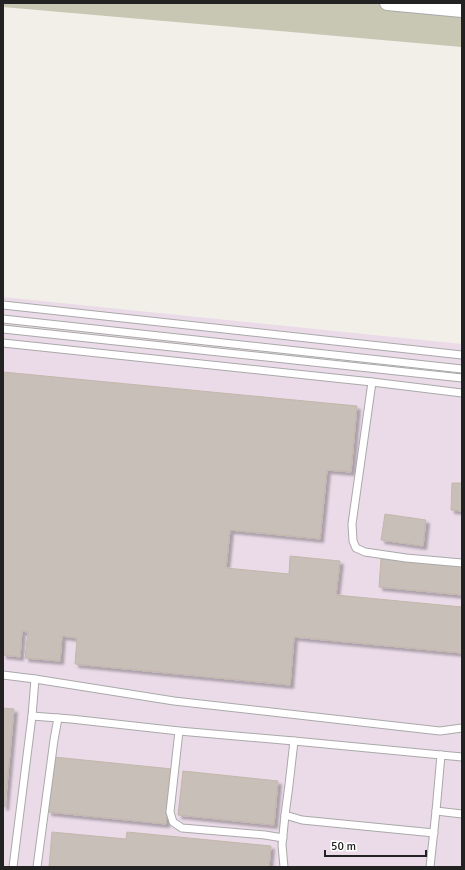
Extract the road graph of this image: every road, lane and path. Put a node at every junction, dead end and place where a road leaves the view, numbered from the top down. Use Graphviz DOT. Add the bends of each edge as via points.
graph roads {
  1 [pos="387,3"];
  2 [pos="462,10"];
  3 [pos="3,305"];
  4 [pos="3,319"];
  5 [pos="3,329"];
  6 [pos="3,343"];
  7 [pos="462,355"];
  8 [pos="462,369"];
  9 [pos="462,378"];
  10 [pos="372,382"];
  11 [pos="462,393"];
  12 [pos="462,563"];
  13 [pos="3,675"];
  14 [pos="35,679"];
  15 [pos="32,716"];
  16 [pos="58,718"];
  17 [pos="462,728"];
  18 [pos="179,731"];
  19 [pos="294,741"];
  20 [pos="441,755"];
  21 [pos="462,757"];
  22 [pos="436,811"];
  23 [pos="462,814"];
  24 [pos="285,815"];
  25 [pos="434,833"];
  26 [pos="283,838"];
  27 [pos="13,867"];
  28 [pos="37,867"];
  29 [pos="284,867"];
  30 [pos="430,867"];
  1 -- 2 [label="street"];
  3 -- 7 [label="lane"];
  4 -- 8 [label="lane"];
  5 -- 9 [label="lane"];
  6 -- 10 [label="lane"];
  10 -- 11 [label="lane"];
  10 -- 12 [label="lane" via="352,524 356,548 365,552 406,558"];
  13 -- 14 [label="lane"];
  14 -- 15 [label="lane"];
  14 -- 17 [label="lane" via="182,702 440,731"];
  15 -- 16 [label="lane"];
  15 -- 27 [label="lane"];
  16 -- 18 [label="lane"];
  16 -- 28 [label="lane"];
  18 -- 19 [label="lane"];
  18 -- 26 [label="lane" via="170,812 173,822 182,828"];
  19 -- 20 [label="lane"];
  19 -- 24 [label="lane"];
  20 -- 21 [label="lane"];
  20 -- 22 [label="lane"];
  22 -- 23 [label="lane"];
  22 -- 25 [label="lane"];
  24 -- 25 [label="lane" via="302,820"];
  24 -- 26 [label="lane"];
  25 -- 30 [label="lane"];
  26 -- 29 [label="lane"];
}
